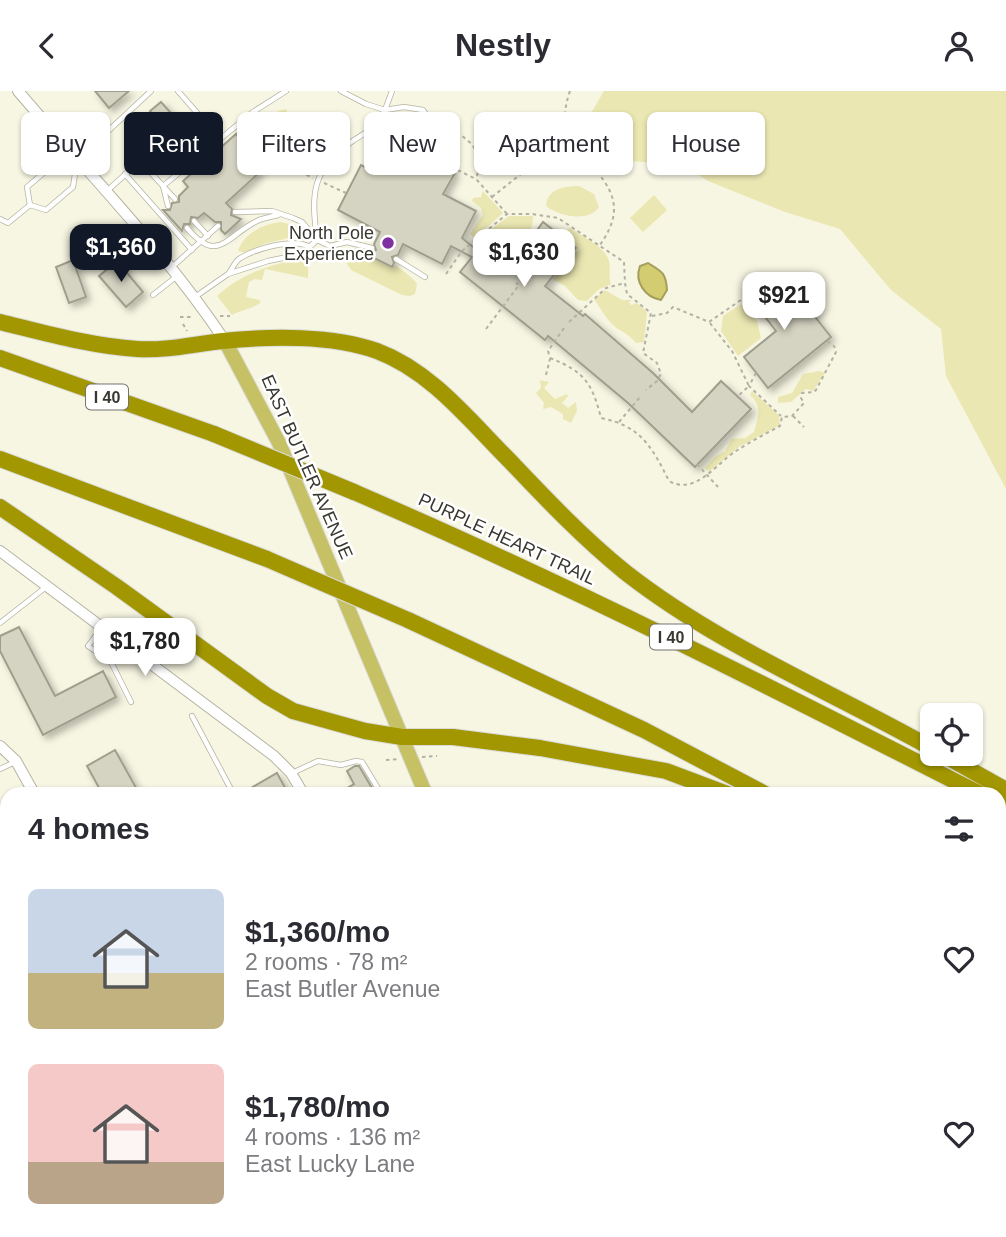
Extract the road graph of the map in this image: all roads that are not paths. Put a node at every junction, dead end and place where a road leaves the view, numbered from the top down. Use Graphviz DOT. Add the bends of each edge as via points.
graph roads {
  1 [pos="18,91"];
  2 [pos="151,91"];
  3 [pos="177,91"];
  4 [pos="286,91"];
  5 [pos="341,91"];
  6 [pos="392,91"];
  7 [pos="385,110"];
  8 [pos="36,112"];
  9 [pos="195,112"];
  10 [pos="424,112"];
  11 [pos="110,129"];
  12 [pos="364,134"];
  13 [pos="223,135"];
  14 [pos="41,175"];
  15 [pos="75,175"];
  16 [pos="90,175"];
  17 [pos="124,175"];
  18 [pos="126,175"];
  19 [pos="153,175"];
  20 [pos="176,175"];
  21 [pos="163,186"];
  22 [pos="105,192"];
  23 [pos="176,199"];
  24 [pos="30,205"];
  25 [pos="168,206"];
  26 [pos="235,212"];
  27 [pos="279,214"];
  28 [pos="0,219"];
  29 [pos="194,221"];
  30 [pos="218,226"];
  31 [pos="187,228"];
  32 [pos="208,236"];
  33 [pos="148,240"];
  34 [pos="317,240"];
  35 [pos="200,243"];
  36 [pos="308,246"];
  37 [pos="372,248"];
  38 [pos="192,250"];
  39 [pos="396,258"];
  40 [pos="124,261"];
  41 [pos="174,272"];
  42 [pos="228,274"];
  43 [pos="425,277"];
  44 [pos="153,295"];
  45 [pos="195,297"];
  46 [pos="0,321"];
  47 [pos="225,341"];
  48 [pos="0,358"];
  49 [pos="0,459"];
  50 [pos="0,507"];
  51 [pos="0,551"];
  52 [pos="47,586"];
  53 [pos="0,623"];
  54 [pos="103,627"];
  55 [pos="131,702"];
  56 [pos="192,716"];
  57 [pos="402,737"];
  58 [pos="920,742"];
  59 [pos="0,746"];
  60 [pos="16,761"];
  61 [pos="964,766"];
  62 [pos="0,769"];
  63 [pos="291,773"];
  64 [pos="31,787"];
  65 [pos="230,787"];
  66 [pos="299,787"];
  67 [pos="377,787"];
  68 [pos="422,787"];
  69 [pos="712,787"];
  70 [pos="752,787"];
  71 [pos="966,787"];
  72 [pos="1001,787"];
  1 -- 8 [label="street, EAST BUTLER AVENUE"];
  2 -- 11 [label="lane"];
  3 -- 9 [label="lane"];
  4 -- 13 [label="lane"];
  5 -- 7 [label="lane"];
  6 -- 7 [label="lane"];
  7 -- 10 [label="lane" via="399,107"];
  12 -- 34 [label="lane" via="335,155 318,180 313,204"];
  14 -- 24 [label="lane" via="27,187"];
  15 -- 24 [label="lane" via="73,187 46,210"];
  16 -- 22 [label="street, EAST BUTLER AVENUE"];
  17 -- 22 [label="lane"];
  18 -- 38 [label="lane"];
  19 -- 21 [label="lane"];
  20 -- 21 [label="lane"];
  21 -- 23 [label="lane"];
  21 -- 25 [label="lane"];
  22 -- 33 [label="street, EAST BUTLER AVENUE"];
  24 -- 28 [label="lane" via="8,223"];
  26 -- 27 [label="lane"];
  27 -- 34 [label="lane" via="302,222"];
  27 -- 35 [label="lane" via="256,222 231,240 211,246"];
  29 -- 32 [label="lane"];
  30 -- 32 [label="lane"];
  31 -- 35 [label="lane"];
  32 -- 35 [label="lane"];
  33 -- 40 [label="lane"];
  33 -- 41 [label="street, EAST BUTLER AVENUE"];
  34 -- 36 [label="lane"];
  34 -- 37 [label="lane" via="330,246 346,242"];
  35 -- 38 [label="lane"];
  36 -- 42 [label="lane" via="302,254"];
  36 -- 42 [label="lane" via="300,242 263,249 238,260"];
  38 -- 41 [label="lane"];
  39 -- 43 [label="lane"];
  41 -- 44 [label="lane"];
  41 -- 45 [label="street, EAST BUTLER AVENUE"];
  42 -- 45 [label="lane"];
  45 -- 47 [label="street, EAST BUTLER AVENUE"];
  46 -- 47 [label="highway" via="138,349"];
  47 -- 57 [label="main road, EAST BUTLER AVENUE" via="279,443"];
  47 -- 58 [label="highway" via="339,342 380,352 412,369 445,396 575,528 654,593 736,644"];
  48 -- 71 [label="highway, PURPLE HEART TRAIL / I 40, bridge" via="214,434 509,560"];
  49 -- 70 [label="highway, bridge" via="267,559 408,620 644,730"];
  50 -- 57 [label="highway" via="293,711"];
  51 -- 52 [label="street"];
  52 -- 53 [label="lane"];
  52 -- 54 [label="street"];
  54 -- 55 [label="lane" via="88,646 111,662"];
  54 -- 63 [label="street"];
  56 -- 65 [label="lane"];
  57 -- 68 [label="main road, EAST BUTLER AVENUE"];
  57 -- 69 [label="highway" via="499,742 653,768"];
  59 -- 60 [label="street"];
  60 -- 62 [label="lane"];
  60 -- 64 [label="street"];
  61 -- 72 [label="highway"];
  63 -- 66 [label="street"];
  63 -- 67 [label="lane" via="318,761 362,762"];
}
